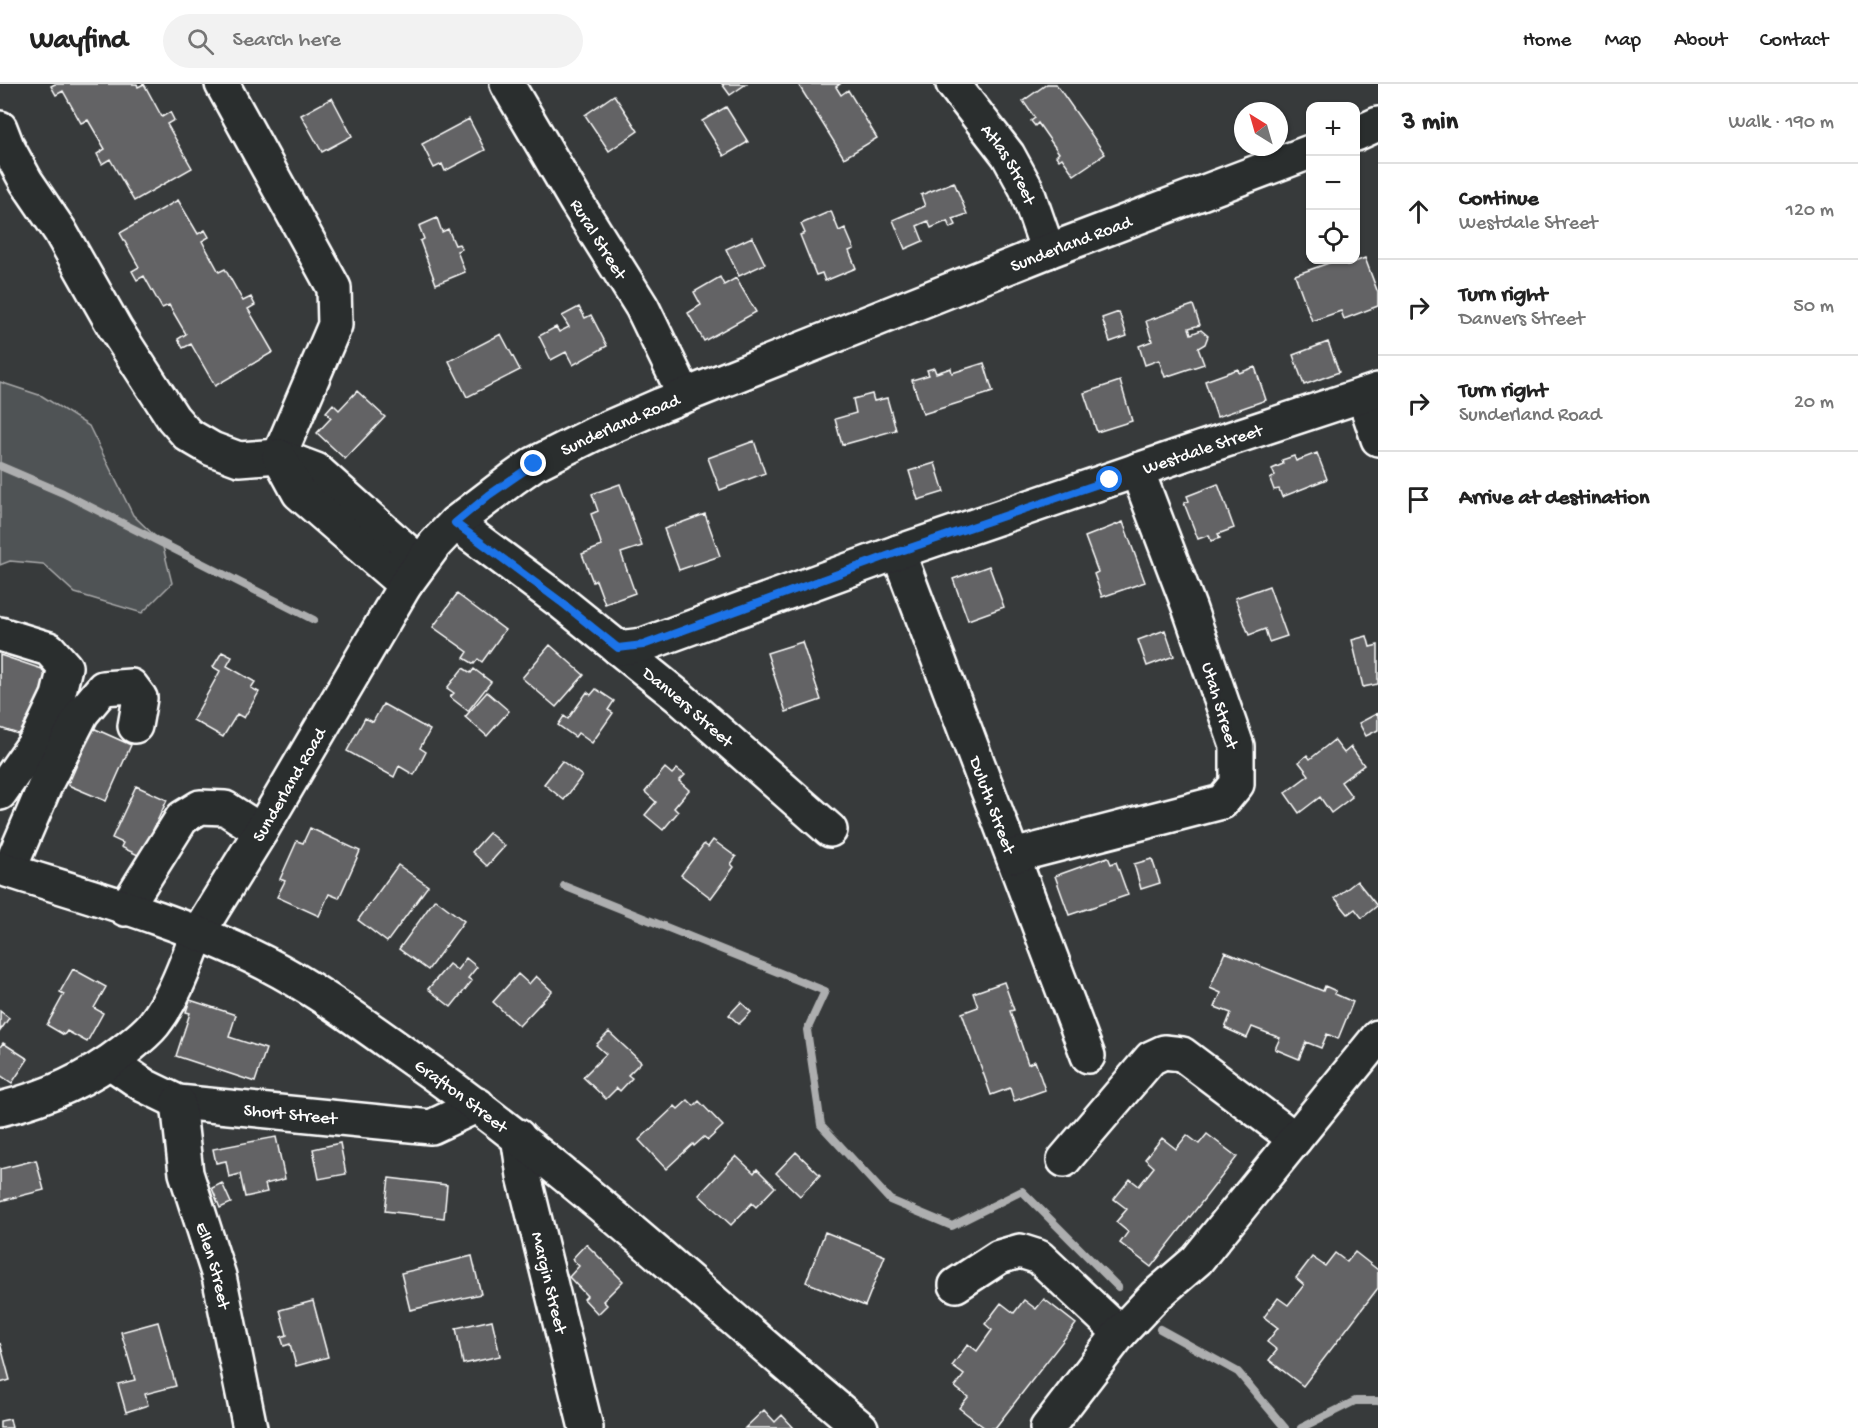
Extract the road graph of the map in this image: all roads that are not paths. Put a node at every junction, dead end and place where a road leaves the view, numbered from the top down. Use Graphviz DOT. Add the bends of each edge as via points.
graph roads {
  1 [pos="222,84"];
  2 [pos="507,84"];
  3 [pos="953,84"];
  4 [pos="1378,124"];
  5 [pos="0,128"];
  6 [pos="1360,132"];
  7 [pos="1306,154"];
  8 [pos="1048,250"];
  9 [pos="1370,393"];
  10 [pos="685,396"];
  11 [pos="1378,439"];
  12 [pos="279,456"];
  13 [pos="1137,471"];
  14 [pos="455,523"];
  15 [pos="898,552"];
  16 [pos="413,574"];
  17 [pos="0,634"];
  18 [pos="618,648"];
  19 [pos="135,726"];
  20 [pos="5,777"];
  21 [pos="47,781"];
  22 [pos="830,830"];
  23 [pos="261,831"];
  24 [pos="1013,856"];
  25 [pos="4,869"];
  26 [pos="125,909"];
  27 [pos="198,933"];
  28 [pos="1378,1037"];
  29 [pos="1088,1056"];
  30 [pos="110,1062"];
  31 [pos="178,1102"];
  32 [pos="478,1105"];
  33 [pos="0,1109"];
  34 [pos="518,1136"];
  35 [pos="1295,1138"];
  36 [pos="1064,1160"];
  37 [pos="956,1286"];
  38 [pos="1120,1333"];
  39 [pos="250,1428"];
  40 [pos="586,1428"];
  41 [pos="861,1428"];
  42 [pos="1047,1428"];
  1 -- 12 [label="main road" via="334,288 335,325"];
  2 -- 10 [label="main road, Rural Street" via="642,307"];
  3 -- 8 [label="main road, Atlas Street" via="1008,155 1026,188"];
  4 -- 6 [label="main road"];
  5 -- 12 [label="main road" via="26,181 173,418 188,435 230,456"];
  7 -- 8 [label="main road, Sunderland Road"];
  8 -- 10 [label="main road, Sunderland Road"];
  9 -- 11 [label="main road"];
  9 -- 13 [label="main road, Westdale Street"];
  10 -- 14 [label="main road, Sunderland Road" via="534,464"];
  12 -- 16 [label="main road" via="299,493"];
  13 -- 15 [label="main road, Westdale Street"];
  13 -- 24 [label="main road, Utah Street" via="1237,746 1237,784 1222,802"];
  14 -- 16 [label="main road, Sunderland Road"];
  14 -- 18 [label="main road, Danvers Street"];
  15 -- 18 [label="main road, Westdale Street" via="643,645"];
  15 -- 24 [label="main road, Duluth Street"];
  16 -- 23 [label="main road, Sunderland Road"];
  17 -- 20 [label="main road" via="49,649 65,667 58,696 37,740"];
  18 -- 22 [label="main road, Danvers Street" via="721,732"];
  19 -- 21 [label="main road" via="140,698 131,686 103,688 82,713"];
  20 -- 21 [label="main road"];
  21 -- 25 [label="main road"];
  23 -- 26 [label="main road" via="225,808 200,807 182,818"];
  23 -- 27 [label="main road, Sunderland Road"];
  24 -- 29 [label="main road, Duluth Street"];
  25 -- 26 [label="main road, Grafton Street"];
  26 -- 27 [label="main road, Grafton Street"];
  27 -- 30 [label="main road, Sunderland Road" via="172,995 154,1023"];
  27 -- 32 [label="main road, Grafton Street" via="267,964 322,997"];
  28 -- 35 [label="main road"];
  30 -- 31 [label="main road, Short Street"];
  30 -- 33 [label="main road, Sunderland Road" via="49,1095"];
  31 -- 32 [label="main road, Short Street" via="431,1126"];
  31 -- 39 [label="main road, Ellen Street" via="186,1173 219,1276"];
  32 -- 34 [label="main road, Grafton Street"];
  34 -- 40 [label="main road, Margin Street" via="524,1176"];
  34 -- 41 [label="main road, Grafton Street"];
  35 -- 36 [label="main road" via="1182,1054 1164,1052 1151,1058"];
  35 -- 38 [label="main road" via="1197,1260"];
  37 -- 38 [label="main road" via="999,1257 1020,1251 1039,1257"];
  38 -- 42 [label="main road"];
}
